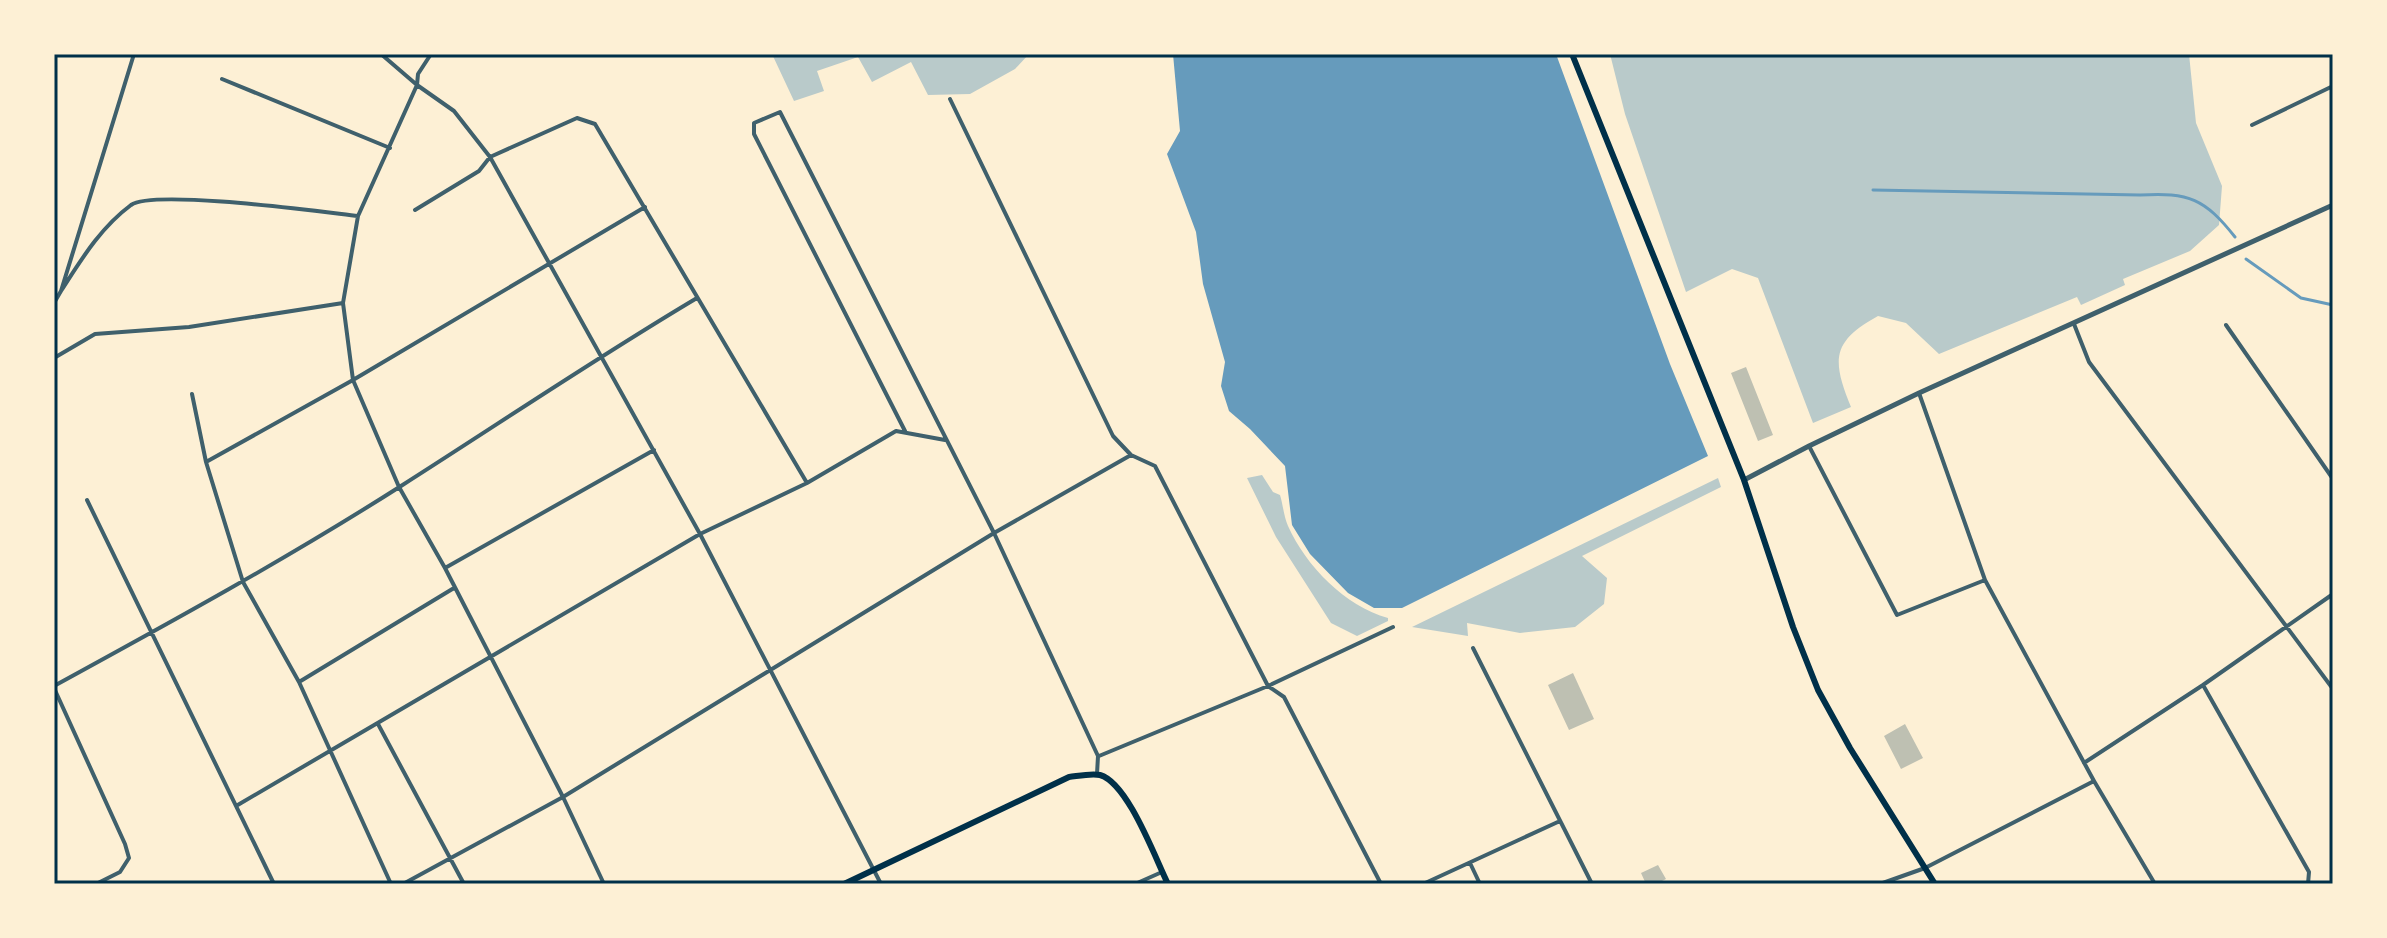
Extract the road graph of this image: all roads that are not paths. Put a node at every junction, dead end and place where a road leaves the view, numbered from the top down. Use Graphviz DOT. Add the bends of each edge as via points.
graph roads {
  1 [pos="134,54"];
  2 [pos="381,54"];
  3 [pos="431,54"];
  4 [pos="1572,54"];
  5 [pos="222,79"];
  6 [pos="417,85"];
  7 [pos="2333,86"];
  8 [pos="950,99"];
  9 [pos="2252,125"];
  10 [pos="390,148"];
  11 [pos="490,157"];
  12 [pos="2333,205"];
  13 [pos="645,207"];
  14 [pos="415,210"];
  15 [pos="358,216"];
  16 [pos="551,262"];
  17 [pos="61,291"];
  18 [pos="697,298"];
  19 [pos="54,303"];
  20 [pos="343,303"];
  21 [pos="2074,324"];
  22 [pos="2226,325"];
  23 [pos="602,354"];
  24 [pos="54,358"];
  25 [pos="353,380"];
  26 [pos="1919,393"];
  27 [pos="192,394"];
  28 [pos="905,431"];
  29 [pos="945,440"];
  30 [pos="1809,446"];
  31 [pos="654,450"];
  32 [pos="1131,455"];
  33 [pos="206,462"];
  34 [pos="2333,479"];
  35 [pos="1744,480"];
  36 [pos="807,483"];
  37 [pos="399,487"];
  38 [pos="87,500"];
  39 [pos="994,533"];
  40 [pos="700,534"];
  41 [pos="445,568"];
  42 [pos="1985,580"];
  43 [pos="243,582"];
  44 [pos="454,588"];
  45 [pos="2333,594"];
  46 [pos="2288,626"];
  47 [pos="1393,627"];
  48 [pos="153,632"];
  49 [pos="1473,648"];
  50 [pos="490,657"];
  51 [pos="769,669"];
  52 [pos="299,682"];
  53 [pos="2203,685"];
  54 [pos="1268,686"];
  55 [pos="54,687"];
  56 [pos="2333,689"];
  57 [pos="377,723"];
  58 [pos="332,751"];
  59 [pos="1098,756"];
  60 [pos="2084,763"];
  61 [pos="1097,774"];
  62 [pos="2094,781"];
  63 [pos="563,797"];
  64 [pos="236,806"];
  65 [pos="1560,821"];
  66 [pos="450,858"];
  67 [pos="1470,863"];
  68 [pos="1925,868"];
  69 [pos="875,870"];
  70 [pos="1162,872"];
  71 [pos="96,884"];
  72 [pos="274,884"];
  73 [pos="391,884"];
  74 [pos="403,884"];
  75 [pos="464,884"];
  76 [pos="604,884"];
  77 [pos="844,884"];
  78 [pos="881,884"];
  79 [pos="1135,884"];
  80 [pos="1168,884"];
  81 [pos="1381,884"];
  82 [pos="1423,884"];
  83 [pos="1480,884"];
  84 [pos="1592,884"];
  85 [pos="1880,884"];
  86 [pos="1935,884"];
  87 [pos="2155,884"];
  88 [pos="2308,884"];
  1 -- 17 [label="street"];
  2 -- 6 [label="street"];
  3 -- 6 [label="street"];
  4 -- 35 [label="main road"];
  5 -- 10 [label="street"];
  6 -- 10 [label="street"];
  6 -- 11 [label="street" via="454,111"];
  7 -- 9 [label="street"];
  8 -- 32 [label="street" via="1113,436"];
  10 -- 15 [label="street"];
  11 -- 13 [label="street" via="577,118 595,124"];
  11 -- 14 [label="street" via="479,171"];
  11 -- 16 [label="street"];
  12 -- 21 [label="street"];
  13 -- 16 [label="street"];
  13 -- 18 [label="street"];
  15 -- 17 [label="street" via="189,199 134,203 95,239"];
  15 -- 20 [label="street"];
  16 -- 23 [label="street"];
  16 -- 25 [label="street"];
  17 -- 19 [label="street"];
  18 -- 23 [label="street"];
  18 -- 36 [label="street"];
  20 -- 24 [label="street" via="189,327 95,334"];
  20 -- 25 [label="street"];
  21 -- 26 [label="street"];
  21 -- 46 [label="street" via="2089,362"];
  22 -- 34 [label="street"];
  23 -- 31 [label="street"];
  23 -- 37 [label="street"];
  25 -- 33 [label="street"];
  25 -- 37 [label="street"];
  26 -- 30 [label="street"];
  26 -- 42 [label="street"];
  27 -- 33 [label="street"];
  28 -- 29 [label="street"];
  28 -- 29 [label="street" via="754,134 754,123 760,120 780,112"];
  28 -- 36 [label="street" via="896,431"];
  29 -- 39 [label="street"];
  30 -- 35 [label="street"];
  30 -- 42 [label="street" via="1897,615"];
  31 -- 40 [label="street"];
  31 -- 41 [label="street"];
  32 -- 39 [label="street"];
  32 -- 54 [label="street" via="1155,466"];
  33 -- 43 [label="street"];
  35 -- 68 [label="main road" via="1818,690"];
  36 -- 40 [label="street"];
  37 -- 41 [label="street"];
  37 -- 43 [label="street"];
  38 -- 48 [label="street"];
  39 -- 51 [label="street"];
  39 -- 59 [label="street"];
  40 -- 50 [label="street"];
  40 -- 51 [label="street"];
  41 -- 44 [label="street"];
  42 -- 60 [label="street"];
  43 -- 48 [label="street"];
  43 -- 52 [label="street"];
  44 -- 50 [label="street"];
  44 -- 52 [label="street"];
  45 -- 46 [label="street"];
  46 -- 53 [label="street"];
  46 -- 56 [label="street"];
  47 -- 54 [label="street"];
  48 -- 55 [label="street"];
  48 -- 64 [label="street"];
  49 -- 65 [label="street"];
  50 -- 57 [label="street"];
  50 -- 63 [label="street"];
  51 -- 63 [label="street"];
  51 -- 69 [label="street"];
  52 -- 58 [label="street"];
  53 -- 60 [label="street"];
  53 -- 88 [label="street" via="2309,872"];
  54 -- 59 [label="street"];
  54 -- 81 [label="street" via="1284,697"];
  55 -- 71 [label="street" via="129,858 120,872"];
  57 -- 58 [label="street"];
  57 -- 66 [label="street"];
  58 -- 64 [label="street"];
  58 -- 73 [label="street"];
  59 -- 61 [label="street"];
  60 -- 62 [label="street"];
  61 -- 69 [label="main road" via="1069,777"];
  61 -- 70 [label="main road" via="1126,798"];
  62 -- 68 [label="street"];
  62 -- 87 [label="street"];
  63 -- 66 [label="street"];
  63 -- 76 [label="street"];
  64 -- 72 [label="street"];
  65 -- 67 [label="street"];
  65 -- 84 [label="street"];
  66 -- 74 [label="street"];
  66 -- 75 [label="street"];
  67 -- 82 [label="street"];
  67 -- 83 [label="street"];
  68 -- 85 [label="street"];
  68 -- 86 [label="main road"];
  69 -- 77 [label="main road"];
  69 -- 78 [label="street"];
  70 -- 79 [label="street"];
  70 -- 80 [label="main road"];
}
